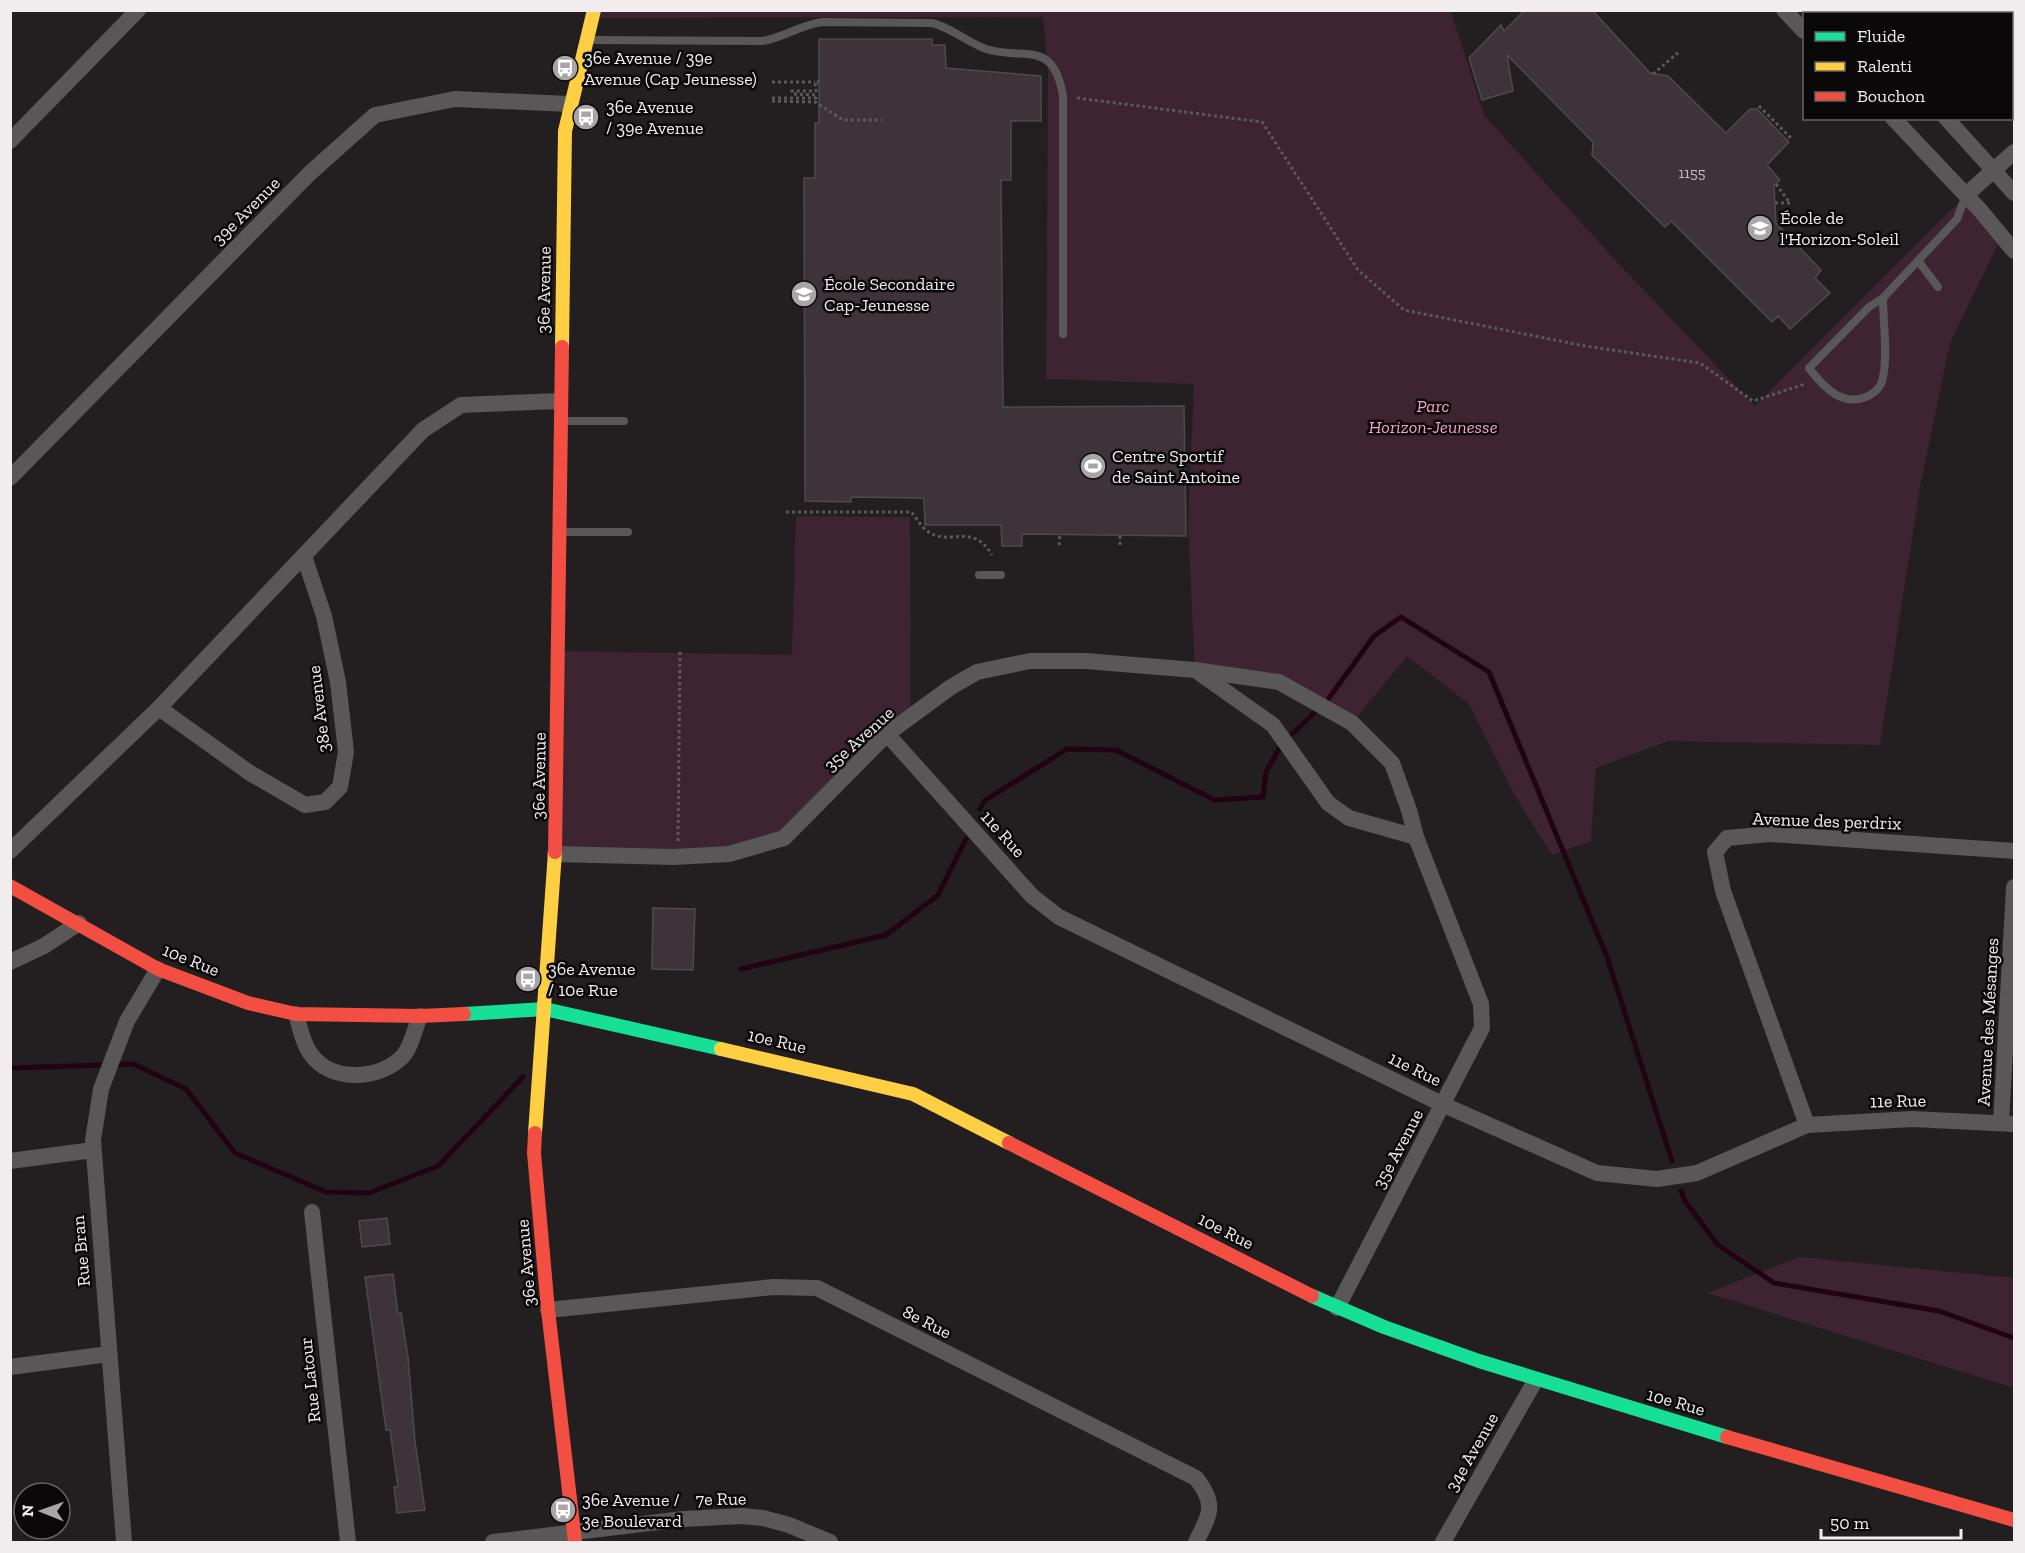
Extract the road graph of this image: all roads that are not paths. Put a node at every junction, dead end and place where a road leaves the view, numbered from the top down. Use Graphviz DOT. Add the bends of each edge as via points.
graph roads {
  1 [pos="138,10"];
  2 [pos="594,10"];
  3 [pos="1784,10"];
  4 [pos="1803,30"];
  5 [pos="586,40"];
  6 [pos="570,104"];
  7 [pos="1895,120"];
  8 [pos="1948,120"];
  9 [pos="10,141"];
  10 [pos="2014,152"];
  11 [pos="1996,170"];
  12 [pos="2014,193"];
  13 [pos="1966,195"];
  14 [pos="2014,251"];
  15 [pos="1918,262"];
  16 [pos="1938,287"];
  17 [pos="1883,298"];
  18 [pos="1064,334"];
  19 [pos="560,401"];
  20 [pos="560,420"];
  21 [pos="624,421"];
  22 [pos="10,478"];
  23 [pos="628,531"];
  24 [pos="560,532"];
  25 [pos="304,556"];
  26 [pos="979,575"];
  27 [pos="1001,575"];
  28 [pos="1195,670"];
  29 [pos="159,708"];
  30 [pos="887,734"];
  31 [pos="1416,837"];
  32 [pos="10,851"];
  33 [pos="2014,851"];
  34 [pos="555,855"];
  35 [pos="10,886"];
  36 [pos="2014,887"];
  37 [pos="79,923"];
  38 [pos="2014,923"];
  39 [pos="10,962"];
  40 [pos="158,969"];
  41 [pos="545,1009"];
  42 [pos="296,1014"];
  43 [pos="420,1016"];
  44 [pos="1444,1105"];
  45 [pos="2008,1124"];
  46 [pos="1807,1125"];
  47 [pos="93,1150"];
  48 [pos="10,1161"];
  49 [pos="312,1212"];
  50 [pos="1336,1308"];
  51 [pos="548,1311"];
  52 [pos="109,1354"];
  53 [pos="10,1367"];
  54 [pos="1535,1381"];
  55 [pos="2014,1520"];
  56 [pos="574,1538"];
  57 [pos="124,1542"];
  58 [pos="348,1542"];
  59 [pos="493,1542"];
  60 [pos="830,1542"];
  61 [pos="1196,1542"];
  62 [pos="1443,1542"];
  1 -- 9 [label="street"];
  2 -- 5 [label="street, 36e Avenue"];
  3 -- 4 [label="street"];
  5 -- 6 [label="street, 36e Avenue"];
  5 -- 18 [label="lane" via="762,41 822,22 932,22 986,49 1031,52 1044,59 1060,76 1063,96"];
  6 -- 19 [label="street, 36e Avenue" via="565,142"];
  6 -- 22 [label="street, 39e Avenue" via="455,99 375,115 310,173"];
  7 -- 13 [label="street"];
  8 -- 11 [label="street"];
  10 -- 11 [label="street"];
  11 -- 12 [label="street"];
  11 -- 13 [label="street"];
  13 -- 14 [label="street"];
  13 -- 15 [label="lane" via="1957,219"];
  15 -- 16 [label="lane"];
  15 -- 17 [label="lane"];
  17 -- 17 [label="lane" via="1883,378 1877,391 1860,400 1842,399 1809,368 1869,306"];
  19 -- 20 [label="street, 36e Avenue"];
  19 -- 25 [label="street" via="461,405 423,430"];
  20 -- 21 [label="lane"];
  20 -- 24 [label="street, 36e Avenue"];
  23 -- 24 [label="lane"];
  24 -- 34 [label="street, 36e Avenue"];
  25 -- 29 [label="street"];
  25 -- 29 [label="street, 38e Avenue" via="324,616 338,682 346,752 340,787 325,802 304,805 249,773"];
  26 -- 27 [label="lane"];
  28 -- 30 [label="street, 35e Avenue" via="1086,661 1030,661 996,666 951,687"];
  28 -- 31 [label="street, 35e Avenue" via="1273,724 1328,803 1349,818"];
  28 -- 31 [label="street, 35e Avenue" via="1280,682 1352,723 1392,763"];
  29 -- 32 [label="street"];
  30 -- 34 [label="street, 35e Avenue" via="784,838 729,854"];
  30 -- 44 [label="street, 11e Rue" via="1032,896 1059,917"];
  31 -- 44 [label="street, 35e Avenue" via="1481,1004 1482,1028"];
  33 -- 46 [label="street, Avenue des perdrix" via="1770,834 1727,838 1715,852 1723,891"];
  34 -- 41 [label="street, 36e Avenue"];
  35 -- 37 [label="street, 10e Rue"];
  36 -- 38 [label="street, Avenue des Mésanges"];
  37 -- 39 [label="street"];
  37 -- 40 [label="street, 10e Rue"];
  38 -- 45 [label="street, Avenue des Mésanges"];
  40 -- 42 [label="street, 10e Rue" via="248,1003"];
  40 -- 47 [label="street, Rue Bran" via="127,1021 101,1089"];
  41 -- 43 [label="street, 10e Rue"];
  41 -- 50 [label="street, 10e Rue" via="913,1094"];
  41 -- 51 [label="street, 36e Avenue" via="534,1153"];
  42 -- 43 [label="street, 10e Rue"];
  42 -- 43 [label="street" via="311,1055 330,1068 356,1076 382,1072 403,1057"];
  44 -- 46 [label="street, 11e Rue" via="1598,1173 1657,1179 1697,1173"];
  44 -- 50 [label="street, 35e Avenue"];
  45 -- 46 [label="street, 11e Rue" via="1912,1119"];
  47 -- 48 [label="street"];
  47 -- 52 [label="street, Rue Bran"];
  49 -- 58 [label="street, Rue Latour"];
  50 -- 54 [label="street, 10e Rue"];
  51 -- 56 [label="street, 36e Avenue"];
  51 -- 61 [label="street, 8e Rue" via="773,1287 817,1288 1196,1478 1209,1495 1210,1514"];
  52 -- 53 [label="street"];
  52 -- 57 [label="street, Rue Bran"];
  54 -- 55 [label="street, 10e Rue" via="1913,1494"];
  54 -- 62 [label="street, 34e Avenue"];
  56 -- 59 [label="street, 7e Rue"];
  56 -- 60 [label="street, 7e Rue" via="683,1519 742,1516 763,1518"];
}
